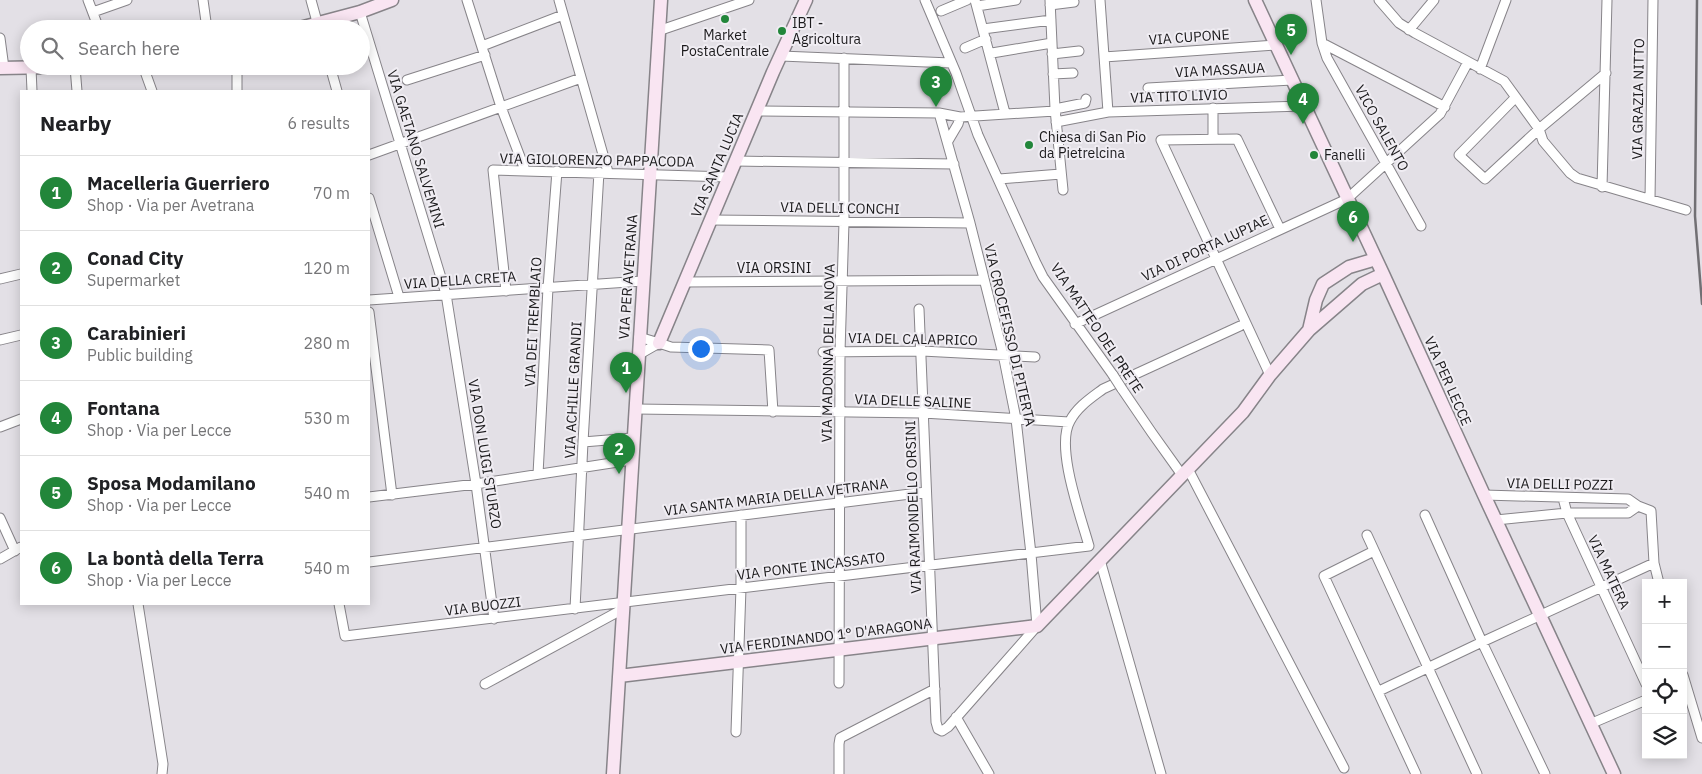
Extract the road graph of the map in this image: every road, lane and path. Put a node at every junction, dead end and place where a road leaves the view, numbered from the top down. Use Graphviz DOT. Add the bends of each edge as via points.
graph roads {
  1 [pos="88,0"];
  2 [pos="127,0"];
  3 [pos="203,0"];
  4 [pos="311,0"];
  5 [pos="392,0"];
  6 [pos="467,0"];
  7 [pos="559,0"];
  8 [pos="661,0"];
  9 [pos="748,0"];
  10 [pos="806,0"];
  11 [pos="925,0"];
  12 [pos="967,0"];
  13 [pos="1016,0"];
  14 [pos="1100,0"];
  15 [pos="1255,0"];
  16 [pos="1316,0"];
  17 [pos="1379,0"];
  18 [pos="1434,0"];
  19 [pos="1506,0"];
  20 [pos="1607,0"];
  21 [pos="1653,0"];
  22 [pos="1050,2"];
  23 [pos="1074,2"];
  24 [pos="976,3"];
  25 [pos="941,11"];
  26 [pos="93,12"];
  27 [pos="360,12"];
  28 [pos="563,15"];
  29 [pos="96,20"];
  30 [pos="206,20"];
  31 [pos="316,20"];
  32 [pos="336,20"];
  33 [pos="362,20"];
  34 [pos="1051,20"];
  35 [pos="983,29"];
  36 [pos="1409,30"];
  37 [pos="658,31"];
  38 [pos="0,38"];
  39 [pos="986,39"];
  40 [pos="1052,43"];
  41 [pos="1322,43"];
  42 [pos="370,45"];
  43 [pos="1276,45"];
  44 [pos="965,48"];
  45 [pos="483,50"];
  46 [pos="1079,51"];
  47 [pos="992,53"];
  48 [pos="1052,54"];
  49 [pos="781,56"];
  50 [pos="1104,57"];
  51 [pos="844,58"];
  52 [pos="1468,62"];
  53 [pos="951,64"];
  54 [pos="2,68"];
  55 [pos="20,68"];
  56 [pos="1480,68"];
  57 [pos="1073,72"];
  58 [pos="1606,72"];
  59 [pos="1053,74"];
  60 [pos="31,75"];
  61 [pos="76,75"];
  62 [pos="146,75"];
  63 [pos="237,75"];
  64 [pos="333,75"];
  65 [pos="581,78"];
  66 [pos="407,80"];
  67 [pos="1292,80"];
  68 [pos="1148,88"];
  69 [pos="32,90"];
  70 [pos="77,90"];
  71 [pos="152,90"];
  72 [pos="237,90"];
  73 [pos="337,90"];
  74 [pos="1515,98"];
  75 [pos="1086,100"];
  76 [pos="1304,106"];
  77 [pos="501,107"];
  78 [pos="1444,107"];
  79 [pos="1213,108"];
  80 [pos="1055,110"];
  81 [pos="757,111"];
  82 [pos="846,112"];
  83 [pos="1108,112"];
  84 [pos="939,113"];
  85 [pos="1005,113"];
  86 [pos="970,116"];
  87 [pos="960,117"];
  88 [pos="1056,122"];
  89 [pos="1539,129"];
  90 [pos="978,135"];
  91 [pos="1213,139"];
  92 [pos="948,141"];
  93 [pos="400,144"];
  94 [pos="370,154"];
  95 [pos="736,161"];
  96 [pos="845,164"];
  97 [pos="954,164"];
  98 [pos="1386,164"];
  99 [pos="525,170"];
  100 [pos="556,171"];
  101 [pos="604,172"];
  102 [pos="650,173"];
  103 [pos="1061,174"];
  104 [pos="729,177"];
  105 [pos="999,179"];
  106 [pos="1602,187"];
  107 [pos="1063,190"];
  108 [pos="1347,199"];
  109 [pos="1650,199"];
  110 [pos="370,201"];
  111 [pos="1686,210"];
  112 [pos="710,220"];
  113 [pos="844,222"];
  114 [pos="970,223"];
  115 [pos="1422,226"];
  116 [pos="1280,229"];
  117 [pos="1217,258"];
  118 [pos="1376,259"];
  119 [pos="20,274"];
  120 [pos="1383,274"];
  121 [pos="0,279"];
  122 [pos="984,280"];
  123 [pos="643,281"];
  124 [pos="844,281"];
  125 [pos="684,282"];
  126 [pos="592,284"];
  127 [pos="548,288"];
  128 [pos="506,291"];
  129 [pos="446,294"];
  130 [pos="399,297"];
  131 [pos="370,300"];
  132 [pos="919,309"];
  133 [pos="370,320"];
  134 [pos="1075,324"];
  135 [pos="1240,326"];
  136 [pos="1309,330"];
  137 [pos="20,335"];
  138 [pos="640,337"];
  139 [pos="0,340"];
  140 [pos="659,343"];
  141 [pos="922,351"];
  142 [pos="823,352"];
  143 [pos="840,352"];
  144 [pos="1003,354"];
  145 [pos="638,355"];
  146 [pos="1035,357"];
  147 [pos="1270,375"];
  148 [pos="636,409"];
  149 [pos="773,412"];
  150 [pos="839,413"];
  151 [pos="923,413"];
  152 [pos="1016,419"];
  153 [pos="20,420"];
  154 [pos="1069,422"];
  155 [pos="0,427"];
  156 [pos="632,438"];
  157 [pos="583,442"];
  158 [pos="631,460"];
  159 [pos="582,468"];
  160 [pos="1185,472"];
  161 [pos="538,474"];
  162 [pos="476,484"];
  163 [pos="926,492"];
  164 [pos="392,495"];
  165 [pos="1484,495"];
  166 [pos="370,497"];
  167 [pos="1563,498"];
  168 [pos="840,504"];
  169 [pos="1638,506"];
  170 [pos="1567,513"];
  171 [pos="1425,514"];
  172 [pos="741,515"];
  173 [pos="0,518"];
  174 [pos="1496,520"];
  175 [pos="628,529"];
  176 [pos="579,535"];
  177 [pos="1367,535"];
  178 [pos="485,546"];
  179 [pos="18,549"];
  180 [pos="1374,551"];
  181 [pos="1031,554"];
  182 [pos="0,559"];
  183 [pos="1100,560"];
  184 [pos="370,562"];
  185 [pos="1654,562"];
  186 [pos="929,566"];
  187 [pos="839,577"];
  188 [pos="1658,579"];
  189 [pos="1601,587"];
  190 [pos="741,588"];
  191 [pos="138,605"];
  192 [pos="339,605"];
  193 [pos="624,606"];
  194 [pos="575,609"];
  195 [pos="1540,616"];
  196 [pos="494,619"];
  197 [pos="1037,626"];
  198 [pos="932,638"];
  199 [pos="1482,642"];
  200 [pos="839,650"];
  201 [pos="737,661"];
  202 [pos="1428,668"];
  203 [pos="1642,675"];
  204 [pos="619,676"];
  205 [pos="839,682"];
  206 [pos="485,684"];
  207 [pos="934,689"];
  208 [pos="1687,690"];
  209 [pos="1379,691"];
  210 [pos="1642,702"];
  211 [pos="956,717"];
  212 [pos="1590,724"];
  213 [pos="736,732"];
  214 [pos="1702,738"];
  215 [pos="1344,768"];
  216 [pos="162,774"];
  217 [pos="613,774"];
  218 [pos="839,774"];
  219 [pos="989,774"];
  220 [pos="1160,774"];
  221 [pos="1416,774"];
  222 [pos="1478,774"];
  223 [pos="1545,774"];
  224 [pos="1614,774"];
  1 -- 26 [label="street"];
  2 -- 26 [label="street"];
  3 -- 30 [label="street"];
  4 -- 31 [label="street"];
  5 -- 27 [label="street"];
  6 -- 45 [label="street"];
  7 -- 28 [label="street, VIA ACHILLE GRANDI"];
  8 -- 37 [label="street, VIA PER AVETRANA"];
  9 -- 37 [label="street"];
  10 -- 49 [label="street, VIA SANTA LUCIA"];
  11 -- 53 [label="street, VIA MATTEO DEL PRETE"];
  12 -- 25 [label="street"];
  13 -- 24 [label="street"];
  14 -- 50 [label="street"];
  15 -- 43 [label="street, VIA PER LECCE"];
  16 -- 41 [label="street, VICO SALENTO"];
  17 -- 36 [label="street"];
  18 -- 36 [label="street"];
  19 -- 56 [label="street"];
  20 -- 58 [label="street"];
  21 -- 109 [label="street, VIA GRAZIA NITTO"];
  22 -- 23 [label="street"];
  22 -- 34 [label="street"];
  24 -- 35 [label="street"];
  26 -- 29 [label="street"];
  27 -- 32 [label="street"];
  27 -- 33 [label="street, VIA GAETANO SALVEMINI"];
  28 -- 45 [label="street"];
  28 -- 65 [label="street, VIA ACHILLE GRANDI"];
  34 -- 35 [label="street"];
  34 -- 40 [label="street"];
  35 -- 39 [label="street"];
  36 -- 52 [label="street"];
  37 -- 102 [label="street, VIA PER AVETRANA"];
  38 -- 54 [label="street"];
  39 -- 44 [label="street"];
  39 -- 85 [label="street"];
  40 -- 47 [label="street"];
  40 -- 48 [label="street"];
  41 -- 78 [label="street"];
  41 -- 98 [label="street, VICO SALENTO" via="1327,58"];
  42 -- 93 [label="street, VIA GAETANO SALVEMINI"];
  43 -- 50 [label="street, VIA CUPONE"];
  43 -- 67 [label="street, VIA PER LECCE"];
  45 -- 66 [label="street"];
  45 -- 77 [label="street"];
  46 -- 48 [label="street"];
  48 -- 59 [label="street"];
  49 -- 51 [label="street"];
  49 -- 81 [label="street, VIA SANTA LUCIA"];
  50 -- 83 [label="street"];
  51 -- 53 [label="street"];
  51 -- 82 [label="street, VIA MADONNA DELLA NOVA"];
  52 -- 56 [label="street"];
  52 -- 78 [label="street, VIA DI PORTA LUPIAE"];
  53 -- 86 [label="street, VIA MATTEO DEL PRETE"];
  54 -- 55 [label="street"];
  56 -- 74 [label="street" via="1504,81"];
  57 -- 59 [label="street"];
  58 -- 89 [label="street"];
  58 -- 106 [label="street"];
  59 -- 80 [label="street"];
  60 -- 69 [label="street"];
  61 -- 70 [label="street"];
  62 -- 71 [label="street"];
  63 -- 72 [label="street"];
  64 -- 73 [label="street"];
  65 -- 77 [label="street"];
  65 -- 101 [label="street, VIA ACHILLE GRANDI"];
  67 -- 68 [label="street, VIA MASSAUA"];
  67 -- 76 [label="street, VIA PER LECCE"];
  74 -- 89 [label="street"];
  74 -- 89 [label="street" via="1459,155 1485,178"];
  75 -- 80 [label="street" via="1085,103"];
  76 -- 79 [label="street, VIA TITO LIVIO"];
  76 -- 108 [label="street, VIA PER LECCE"];
  77 -- 93 [label="street"];
  77 -- 99 [label="street"];
  78 -- 98 [label="street, VIA DI PORTA LUPIAE"];
  79 -- 83 [label="street, VIA TITO LIVIO"];
  79 -- 91 [label="street"];
  80 -- 85 [label="street"];
  80 -- 88 [label="street"];
  81 -- 82 [label="street"];
  81 -- 95 [label="street, VIA SANTA LUCIA"];
  82 -- 84 [label="street"];
  82 -- 96 [label="street, VIA MADONNA DELLA NOVA"];
  83 -- 88 [label="street, VIA TITO LIVIO"];
  84 -- 87 [label="street"];
  84 -- 92 [label="street, VIA CROCEFISSO DI PITERTA"];
  85 -- 86 [label="street"];
  86 -- 87 [label="street"];
  86 -- 90 [label="street, VIA MATTEO DEL PRETE"];
  87 -- 90 [label="street, VIA MATTEO DEL PRETE"];
  87 -- 92 [label="street"];
  88 -- 103 [label="street"];
  89 -- 106 [label="street" via="1543,141 1570,173"];
  90 -- 105 [label="street, VIA MATTEO DEL PRETE"];
  91 -- 116 [label="street" via="1237,138"];
  91 -- 117 [label="street" via="1161,140"];
  92 -- 97 [label="street, VIA CROCEFISSO DI PITERTA"];
  93 -- 94 [label="street"];
  93 -- 129 [label="street, VIA GAETANO SALVEMINI"];
  95 -- 96 [label="street"];
  95 -- 104 [label="street, VIA SANTA LUCIA"];
  96 -- 97 [label="street"];
  96 -- 113 [label="street, VIA MADONNA DELLA NOVA"];
  97 -- 114 [label="street, VIA CROCEFISSO DI PITERTA"];
  98 -- 108 [label="street, VIA DI PORTA LUPIAE"];
  98 -- 115 [label="street, VICO SALENTO"];
  99 -- 100 [label="street, VIA GIOLORENZO PAPPACODA"];
  99 -- 128 [label="street, VIA GIOLORENZO PAPPACODA" via="493,170"];
  100 -- 101 [label="street, VIA GIOLORENZO PAPPACODA"];
  100 -- 127 [label="street, VIA DEI TREMBLAIO"];
  101 -- 102 [label="street, VIA GIOLORENZO PAPPACODA"];
  101 -- 126 [label="street, VIA ACHILLE GRANDI"];
  102 -- 104 [label="street, VIA GIOLORENZO PAPPACODA"];
  102 -- 123 [label="street, VIA PER AVETRANA"];
  103 -- 105 [label="street"];
  103 -- 107 [label="street"];
  104 -- 112 [label="street, VIA SANTA LUCIA"];
  105 -- 134 [label="street, VIA MATTEO DEL PRETE" via="1043,277"];
  106 -- 109 [label="street"];
  108 -- 116 [label="street, VIA DI PORTA LUPIAE"];
  108 -- 118 [label="street, VIA PER LECCE"];
  109 -- 111 [label="street"];
  110 -- 130 [label="street"];
  112 -- 113 [label="street, VIA DELLI CONCHI"];
  112 -- 125 [label="street, VIA SANTA LUCIA"];
  113 -- 114 [label="street, VIA DELLI CONCHI"];
  113 -- 124 [label="street, VIA MADONNA DELLA NOVA"];
  114 -- 122 [label="street, VIA CROCEFISSO DI PITERTA"];
  116 -- 117 [label="street, VIA DI PORTA LUPIAE"];
  117 -- 134 [label="street, VIA DI PORTA LUPIAE"];
  117 -- 147 [label="street"];
  118 -- 120 [label="street, VIA PER LECCE"];
  118 -- 136 [label="street" via="1349,267 1323,284"];
  119 -- 121 [label="street"];
  120 -- 136 [label="street" via="1362,284"];
  120 -- 165 [label="street, VIA PER LECCE"];
  122 -- 124 [label="street, VIA ORSINI"];
  122 -- 144 [label="street, VIA CROCEFISSO DI PITERTA"];
  123 -- 126 [label="street, VIA DELLA CRETA"];
  123 -- 138 [label="street, VIA PER AVETRANA"];
  124 -- 125 [label="street, VIA ORSINI"];
  124 -- 143 [label="street, VIA MADONNA DELLA NOVA"];
  125 -- 140 [label="street, VIA SANTA LUCIA"];
  126 -- 127 [label="street, VIA DELLA CRETA"];
  126 -- 157 [label="street, VIA ACHILLE GRANDI"];
  127 -- 128 [label="street, VIA DELLA CRETA"];
  127 -- 161 [label="street, VIA DEI TREMBLAIO"];
  128 -- 129 [label="street, VIA DELLA CRETA"];
  129 -- 130 [label="street, VIA DELLA CRETA"];
  129 -- 162 [label="street, VIA DON LUIGI STURZO"];
  130 -- 131 [label="street, VIA DELLA CRETA"];
  132 -- 141 [label="street, VIA RAIMONDELLO ORSINI"];
  133 -- 164 [label="street"];
  134 -- 160 [label="street, VIA MATTEO DEL PRETE, bridge" via="1152,434"];
  135 -- 154 [label="street" via="1103,389 1086,401"];
  136 -- 147 [label="street"];
  137 -- 139 [label="street"];
  138 -- 140 [label="street"];
  138 -- 145 [label="street, VIA PER AVETRANA"];
  140 -- 145 [label="street"];
  140 -- 149 [label="street" via="672,348 769,350"];
  141 -- 143 [label="street, VIA DEL CALAPRICO"];
  141 -- 144 [label="street, VIA DEL CALAPRICO"];
  141 -- 151 [label="street, VIA RAIMONDELLO ORSINI"];
  142 -- 143 [label="street, VIA DEL CALAPRICO"];
  143 -- 150 [label="street, VIA MADONNA DELLA NOVA"];
  144 -- 146 [label="street, VIA DEL CALAPRICO"];
  144 -- 152 [label="street, VIA CROCEFISSO DI PITERTA"];
  145 -- 148 [label="street, VIA PER AVETRANA"];
  147 -- 160 [label="street" via="1243,412"];
  148 -- 149 [label="street, VIA DELLE SALINE"];
  148 -- 156 [label="street, VIA PER AVETRANA"];
  149 -- 150 [label="street, VIA DELLE SALINE"];
  150 -- 151 [label="street, VIA DELLE SALINE"];
  150 -- 168 [label="street, VIA MADONNA DELLA NOVA"];
  151 -- 152 [label="street, VIA DELLE SALINE"];
  151 -- 163 [label="street, VIA RAIMONDELLO ORSINI"];
  152 -- 154 [label="street, VIA DELLE SALINE"];
  152 -- 181 [label="street, VIA CROCEFISSO DI PITERTA"];
  153 -- 155 [label="street"];
  154 -- 181 [label="street, VIA PONTE INCASSATO" via="1064,445 1066,461 1089,546"];
  156 -- 157 [label="street"];
  156 -- 158 [label="street, VIA PER AVETRANA"];
  157 -- 159 [label="street, VIA ACHILLE GRANDI"];
  158 -- 159 [label="street"];
  158 -- 175 [label="street, VIA PER AVETRANA"];
  159 -- 161 [label="street"];
  159 -- 176 [label="street, VIA ACHILLE GRANDI"];
  160 -- 183 [label="street"];
  160 -- 215 [label="street, VIA MATTEO DEL PRETE" via="1240,567"];
  161 -- 162 [label="street"];
  162 -- 164 [label="street"];
  162 -- 178 [label="street, VIA DON LUIGI STURZO"];
  163 -- 168 [label="street, VIA SANTA MARIA DELLA VETRANA"];
  163 -- 186 [label="street, VIA RAIMONDELLO ORSINI"];
  164 -- 166 [label="street"];
  165 -- 167 [label="street, VIA DELLI POZZI"];
  165 -- 174 [label="street, VIA PER LECCE"];
  167 -- 169 [label="street, VIA DELLI POZZI" via="1628,499"];
  167 -- 170 [label="street, VIA MATERA"];
  168 -- 172 [label="street, VIA SANTA MARIA DELLA VETRANA"];
  168 -- 187 [label="street, VIA MADONNA DELLA NOVA"];
  169 -- 170 [label="street, VIA DELLI POZZI" via="1628,513"];
  169 -- 185 [label="street" via="1651,511"];
  170 -- 174 [label="street, VIA DELLI POZZI"];
  170 -- 189 [label="street, VIA MATERA"];
  171 -- 199 [label="street"];
  172 -- 175 [label="street, VIA SANTA MARIA DELLA VETRANA"];
  172 -- 190 [label="street"];
  173 -- 179 [label="street"];
  174 -- 195 [label="street, VIA PER LECCE"];
  175 -- 176 [label="street, VIA SANTA MARIA DELLA VETRANA"];
  175 -- 193 [label="street, VIA PER AVETRANA"];
  176 -- 178 [label="street, VIA SANTA MARIA DELLA VETRANA"];
  176 -- 194 [label="street, VIA ACHILLE GRANDI"];
  177 -- 180 [label="street"];
  178 -- 184 [label="street, VIA SANTA MARIA DELLA VETRANA"];
  178 -- 196 [label="street, VIA DON LUIGI STURZO"];
  179 -- 182 [label="street"];
  180 -- 202 [label="street"];
  180 -- 209 [label="street" via="1324,576"];
  181 -- 186 [label="street, VIA PONTE INCASSATO"];
  181 -- 197 [label="street, VIA CROCEFISSO DI PITERTA"];
  183 -- 197 [label="street"];
  183 -- 220 [label="street"];
  185 -- 188 [label="street"];
  185 -- 189 [label="street"];
  186 -- 187 [label="street, VIA PONTE INCASSATO"];
  186 -- 198 [label="street, VIA RAIMONDELLO ORSINI"];
  187 -- 190 [label="street, VIA PONTE INCASSATO"];
  187 -- 200 [label="street, VIA MADONNA DELLA NOVA"];
  189 -- 195 [label="street"];
  189 -- 203 [label="street, VIA MATERA"];
  190 -- 193 [label="street, VIA PONTE INCASSATO"];
  190 -- 201 [label="street"];
  191 -- 216 [label="street"];
  192 -- 196 [label="street, VIA BUOZZI" via="345,636"];
  193 -- 194 [label="street, VIA BUOZZI"];
  193 -- 204 [label="street, VIA PER AVETRANA"];
  193 -- 206 [label="street"];
  194 -- 196 [label="street, VIA BUOZZI"];
  195 -- 199 [label="street"];
  195 -- 212 [label="street, VIA PER LECCE"];
  197 -- 198 [label="street, VIA FERDINANDO 1° D'ARAGONA"];
  197 -- 211 [label="street"];
  198 -- 200 [label="street, VIA FERDINANDO 1° D'ARAGONA"];
  198 -- 207 [label="street, VIA RAIMONDELLO ORSINI"];
  199 -- 202 [label="street"];
  199 -- 223 [label="street"];
  200 -- 201 [label="street, VIA FERDINANDO 1° D'ARAGONA"];
  200 -- 205 [label="street, VIA MADONNA DELLA NOVA"];
  201 -- 204 [label="street, VIA FERDINANDO 1° D'ARAGONA"];
  201 -- 213 [label="street"];
  202 -- 209 [label="street"];
  202 -- 222 [label="street"];
  204 -- 217 [label="street, VIA PER AVETRANA"];
  207 -- 211 [label="street, VIA RAIMONDELLO ORSINI" via="938,728 942,731"];
  207 -- 218 [label="street" via="840,738"];
  208 -- 214 [label="street"];
  209 -- 221 [label="street"];
  210 -- 212 [label="street"];
  211 -- 219 [label="street"];
  212 -- 224 [label="street, VIA PER LECCE"];
}
